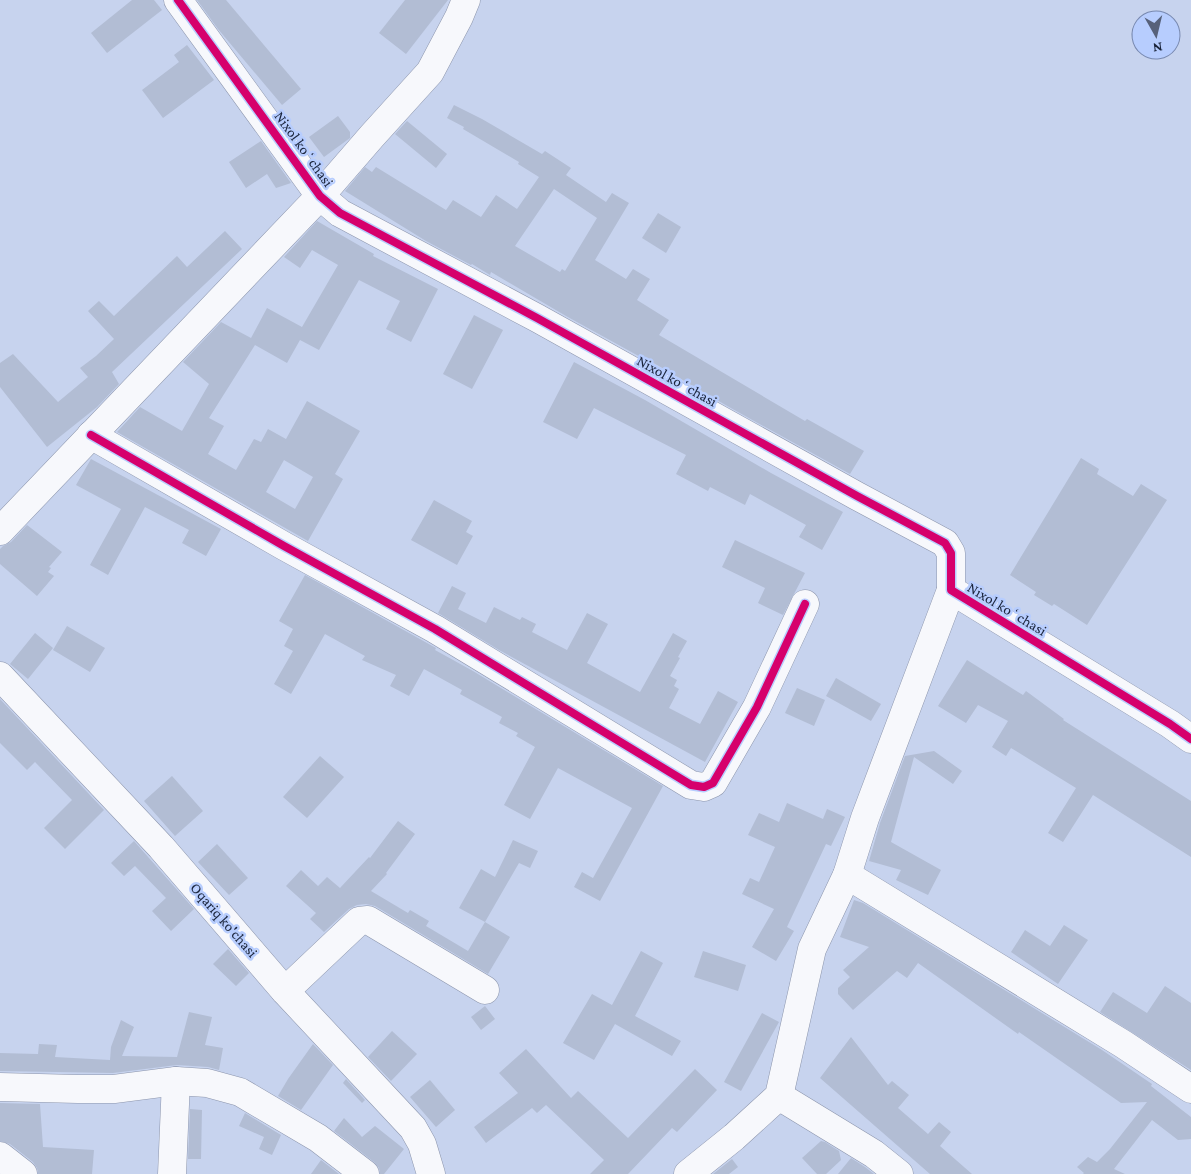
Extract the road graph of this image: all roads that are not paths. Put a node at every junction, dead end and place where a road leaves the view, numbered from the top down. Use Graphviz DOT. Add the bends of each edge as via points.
graph roads {
  1 [pos="178,0"];
  2 [pos="466,0"];
  3 [pos="320,196"];
  4 [pos="91,435"];
  5 [pos="0,531"];
  6 [pos="951,590"];
  7 [pos="805,604"];
  8 [pos="0,676"];
  9 [pos="1191,739"];
  10 [pos="847,875"];
  11 [pos="484,990"];
  12 [pos="285,991"];
  13 [pos="176,1082"];
  14 [pos="0,1087"];
  15 [pos="1191,1089"];
  16 [pos="779,1096"];
  17 [pos="0,1156"];
  18 [pos="23,1174"];
  19 [pos="172,1174"];
  20 [pos="365,1174"];
  21 [pos="431,1174"];
  22 [pos="688,1174"];
  23 [pos="898,1174"];
  1 -- 3 [label="street, Nixol koʻchasi"];
  2 -- 3 [label="street" via="430,72"];
  3 -- 4 [label="street"];
  3 -- 6 [label="street, Nixol koʻchasi" via="340,213 945,543 951,553"];
  4 -- 5 [label="street"];
  4 -- 7 [label="street" via="434,629 691,785 704,787 713,783 757,707"];
  6 -- 9 [label="street, Nixol koʻchasi"];
  6 -- 10 [label="street" via="865,818"];
  8 -- 12 [label="street, Oqariq ko'chasi" via="161,847"];
  10 -- 15 [label="street"];
  10 -- 16 [label="street" via="812,949"];
  11 -- 12 [label="street" via="368,920 359,921"];
  12 -- 21 [label="street, Oqariq ko'chasi" via="413,1128 422,1144"];
  13 -- 14 [label="street" via="114,1089"];
  13 -- 19 [label="street"];
  13 -- 20 [label="street" via="207,1083 240,1092 318,1138"];
  16 -- 22 [label="street"];
  16 -- 23 [label="street" via="874,1154"];
  17 -- 18 [label="street"];
}
